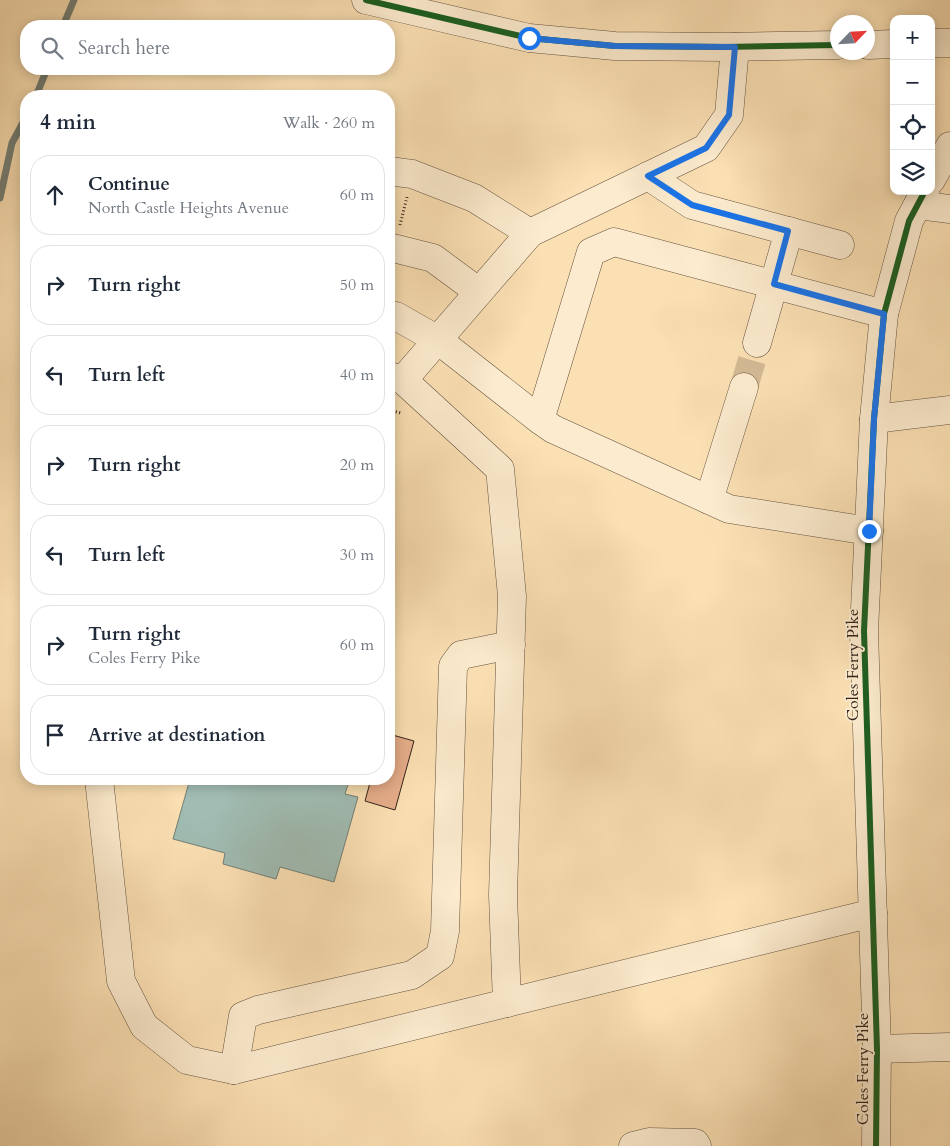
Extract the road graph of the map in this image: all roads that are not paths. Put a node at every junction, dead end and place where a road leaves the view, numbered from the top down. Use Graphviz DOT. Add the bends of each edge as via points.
graph roads {
  1 [pos="366,0"];
  2 [pos="935,43"];
  3 [pos="950,43"];
  4 [pos="875,44"];
  5 [pos="890,44"];
  6 [pos="830,45"];
  7 [pos="735,47"];
  8 [pos="950,146"];
  9 [pos="395,172"];
  10 [pos="935,173"];
  11 [pos="648,176"];
  12 [pos="921,198"];
  13 [pos="581,209"];
  14 [pos="950,209"];
  15 [pos="788,231"];
  16 [pos="530,233"];
  17 [pos="840,245"];
  18 [pos="395,249"];
  19 [pos="591,252"];
  20 [pos="774,284"];
  21 [pos="479,292"];
  22 [pos="884,314"];
  23 [pos="395,316"];
  24 [pos="438,340"];
  25 [pos="757,342"];
  26 [pos="396,378"];
  27 [pos="744,387"];
  28 [pos="950,410"];
  29 [pos="874,419"];
  30 [pos="540,420"];
  31 [pos="709,500"];
  32 [pos="869,531"];
  33 [pos="510,645"];
  34 [pos="100,785"];
  35 [pos="873,913"];
  36 [pos="507,1003"];
  37 [pos="950,1047"];
  38 [pos="877,1049"];
  39 [pos="234,1070"];
  40 [pos="633,1146"];
  41 [pos="696,1146"];
  42 [pos="876,1146"];
  1 -- 7 [label="street" via="529,38 615,46"];
  2 -- 3 [label="street"];
  4 -- 5 [label="street"];
  6 -- 7 [label="street"];
  7 -- 11 [label="street" via="729,115 706,148"];
  8 -- 10 [label="street"];
  9 -- 16 [label="street" via="412,174 474,198"];
  11 -- 13 [label="street"];
  11 -- 15 [label="street" via="692,205"];
  12 -- 14 [label="street"];
  12 -- 22 [label="street, Coles Ferry Pike" via="909,221"];
  13 -- 16 [label="street"];
  13 -- 19 [label="street"];
  15 -- 17 [label="street"];
  15 -- 20 [label="street"];
  16 -- 21 [label="street"];
  18 -- 21 [label="street" via="433,258"];
  19 -- 20 [label="street" via="614,242"];
  19 -- 30 [label="street"];
  20 -- 22 [label="street"];
  20 -- 25 [label="street"];
  21 -- 24 [label="street"];
  22 -- 29 [label="street, Coles Ferry Pike"];
  23 -- 24 [label="street"];
  24 -- 26 [label="street"];
  24 -- 30 [label="street"];
  26 -- 33 [label="street" via="500,469 512,596"];
  27 -- 31 [label="street"];
  28 -- 29 [label="street"];
  29 -- 32 [label="street, Coles Ferry Pike"];
  30 -- 31 [label="street" via="553,429"];
  31 -- 32 [label="street" via="729,509"];
  32 -- 35 [label="street, Coles Ferry Pike" via="864,631"];
  33 -- 36 [label="street" via="503,895"];
  33 -- 39 [label="street" via="461,655 453,666 445,931 440,956 412,976 243,1016"];
  34 -- 39 [label="street" via="121,981 144,1026 188,1060"];
  35 -- 36 [label="street"];
  35 -- 38 [label="street, Coles Ferry Pike"];
  36 -- 39 [label="street"];
  37 -- 38 [label="street"];
  38 -- 42 [label="street, Coles Ferry Pike"];
  40 -- 41 [label="street" via="649,1142"];
}
